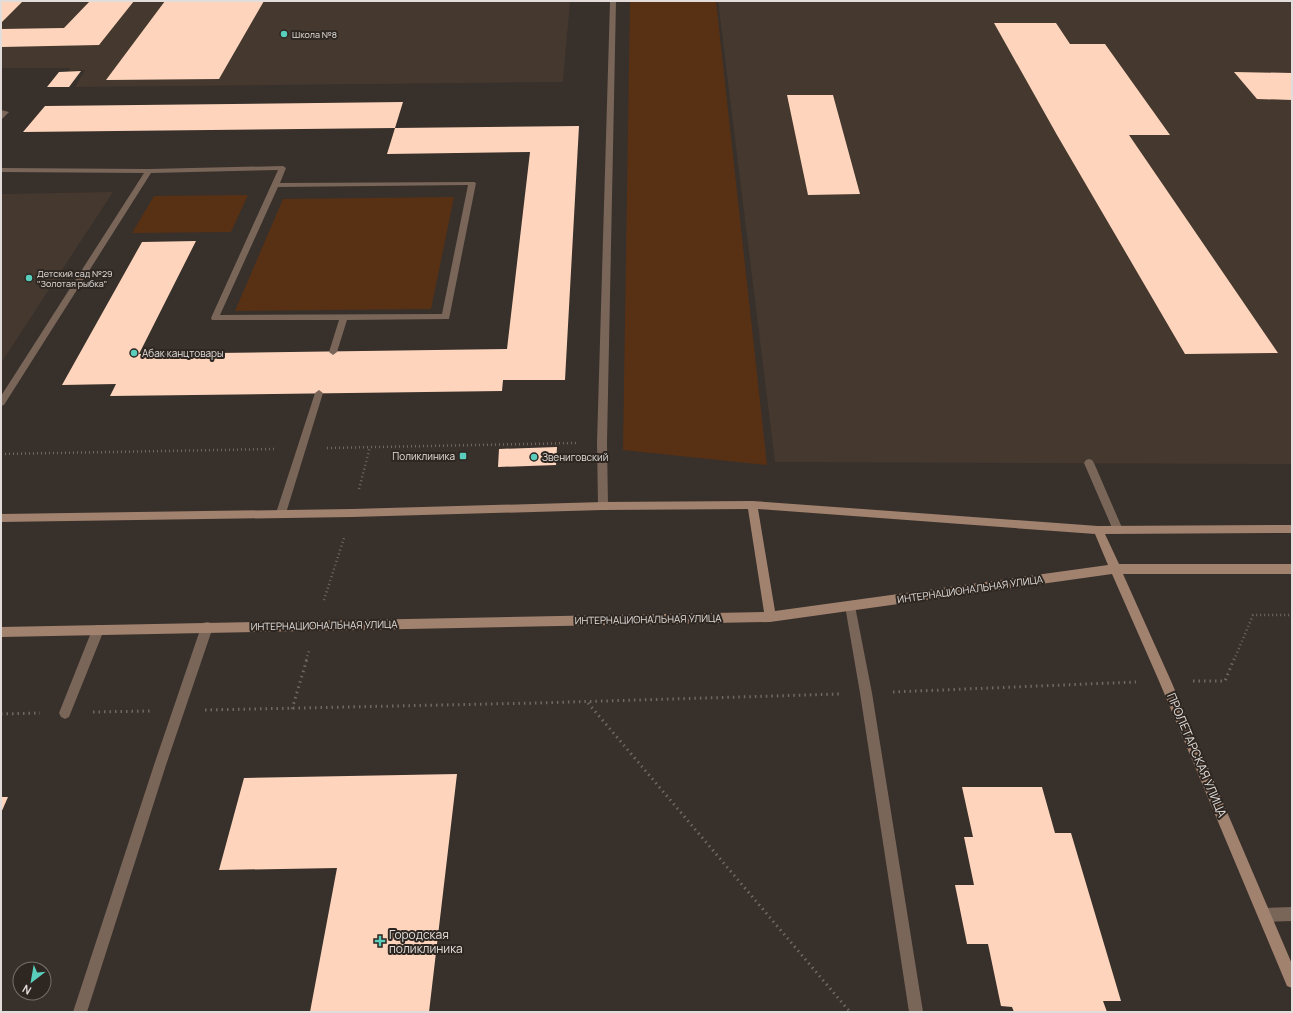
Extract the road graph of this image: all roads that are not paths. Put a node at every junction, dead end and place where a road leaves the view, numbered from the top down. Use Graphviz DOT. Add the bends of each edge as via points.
graph roads {
  1 [pos="613,1"];
  2 [pos="1,112"];
  3 [pos="1,118"];
  4 [pos="1,170"];
  5 [pos="149,171"];
  6 [pos="276,185"];
  7 [pos="344,317"];
  8 [pos="333,352"];
  9 [pos="319,393"];
  10 [pos="1,403"];
  11 [pos="1089,463"];
  12 [pos="752,505"];
  13 [pos="603,506"];
  14 [pos="280,513"];
  15 [pos="1,518"];
  16 [pos="1292,529"];
  17 [pos="1098,530"];
  18 [pos="1118,530"];
  19 [pos="1115,569"];
  20 [pos="1292,569"];
  21 [pos="850,606"];
  22 [pos="770,617"];
  23 [pos="207,627"];
  24 [pos="98,630"];
  25 [pos="1,632"];
  26 [pos="65,713"];
  27 [pos="1292,914"];
  28 [pos="1265,915"];
  29 [pos="1292,981"];
  30 [pos="80,1012"];
  31 [pos="916,1012"];
  1 -- 13 [label="street" via="602,442"];
  2 -- 3 [label="street" via="6,112"];
  4 -- 5 [label="street"];
  5 -- 6 [label="street" via="284,168"];
  5 -- 10 [label="street"];
  6 -- 7 [label="street" via="215,318"];
  6 -- 7 [label="street" via="472,183 446,317"];
  7 -- 8 [label="street"];
  9 -- 14 [label="street"];
  11 -- 18 [label="street"];
  12 -- 13 [label="street"];
  12 -- 17 [label="street"];
  12 -- 22 [label="street"];
  13 -- 14 [label="street"];
  14 -- 15 [label="street"];
  16 -- 18 [label="street"];
  17 -- 18 [label="street"];
  17 -- 19 [label="street, ПРОЛЕТАРСКАЯ УЛИЦА"];
  19 -- 20 [label="street, ИНТЕРНАЦИОНАЛЬНАЯ УЛИЦА"];
  19 -- 21 [label="street, ИНТЕРНАЦИОНАЛЬНАЯ УЛИЦА"];
  19 -- 28 [label="street, ПРОЛЕТАРСКАЯ УЛИЦА" via="1166,681"];
  21 -- 22 [label="street, ИНТЕРНАЦИОНАЛЬНАЯ УЛИЦА"];
  21 -- 31 [label="street"];
  22 -- 23 [label="street, ИНТЕРНАЦИОНАЛЬНАЯ УЛИЦА"];
  23 -- 24 [label="street, ИНТЕРНАЦИОНАЛЬНАЯ УЛИЦА"];
  23 -- 30 [label="street"];
  24 -- 25 [label="street, ИНТЕРНАЦИОНАЛЬНАЯ УЛИЦА"];
  24 -- 26 [label="street"];
  27 -- 28 [label="street"];
  28 -- 29 [label="street, ПРОЛЕТАРСКАЯ УЛИЦА"];
}
